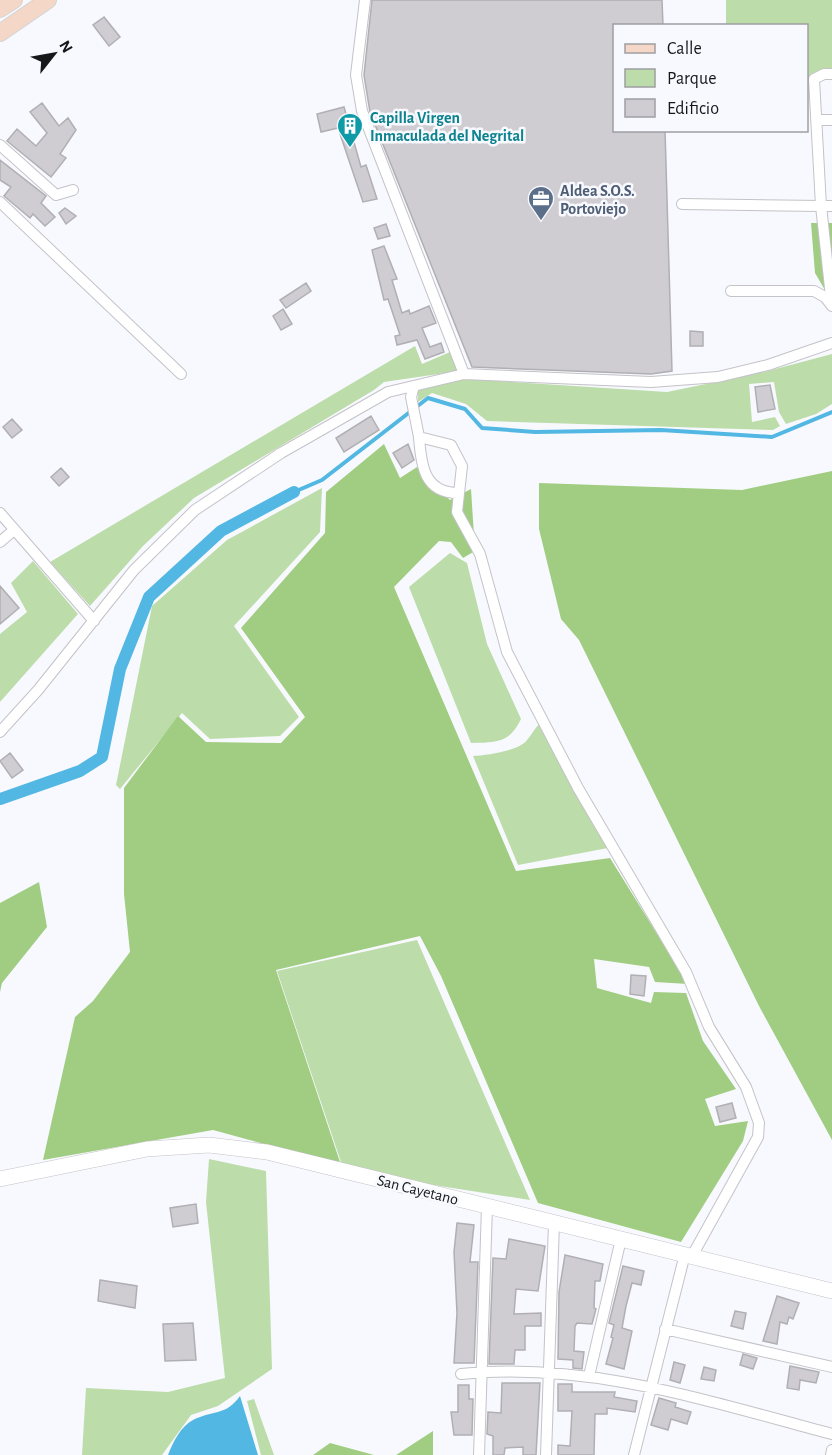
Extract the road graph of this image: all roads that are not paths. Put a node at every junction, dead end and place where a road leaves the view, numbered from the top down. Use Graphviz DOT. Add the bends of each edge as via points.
graph roads {
  1 [pos="14,0"];
  2 [pos="48,0"];
  3 [pos="365,0"];
  4 [pos="0,9"];
  5 [pos="0,33"];
  6 [pos="832,74"];
  7 [pos="816,120"];
  8 [pos="832,120"];
  9 [pos="0,144"];
  10 [pos="74,190"];
  11 [pos="0,202"];
  12 [pos="682,204"];
  13 [pos="827,206"];
  14 [pos="731,291"];
  15 [pos="832,306"];
  16 [pos="832,343"];
  17 [pos="181,374"];
  18 [pos="464,374"];
  19 [pos="414,386"];
  20 [pos="419,437"];
  21 [pos="458,493"];
  22 [pos="0,513"];
  23 [pos="14,530"];
  24 [pos="0,542"];
  25 [pos="94,621"];
  26 [pos="0,732"];
  27 [pos="0,1179"];
  28 [pos="487,1206"];
  29 [pos="554,1223"];
  30 [pos="621,1239"];
  31 [pos="688,1255"];
  32 [pos="832,1291"];
  33 [pos="665,1329"];
  34 [pos="832,1367"];
  35 [pos="482,1372"];
  36 [pos="548,1373"];
  37 [pos="461,1374"];
  38 [pos="589,1376"];
  39 [pos="651,1386"];
  40 [pos="832,1434"];
  41 [pos="832,1450"];
  42 [pos="479,1455"];
  43 [pos="546,1455"];
  44 [pos="634,1455"];
  45 [pos="831,1455"];
  1 -- 4 [label="main road"];
  2 -- 5 [label="main road"];
  3 -- 18 [label="street" via="356,75 362,111"];
  6 -- 7 [label="street" via="814,80"];
  7 -- 8 [label="street"];
  7 -- 13 [label="street"];
  9 -- 10 [label="street" via="48,191 56,195"];
  11 -- 17 [label="street"];
  12 -- 13 [label="street"];
  13 -- 15 [label="street"];
  14 -- 15 [label="street" via="814,291"];
  16 -- 18 [label="street" via="768,365 684,380"];
  18 -- 19 [label="street"];
  19 -- 20 [label="street" via="411,397"];
  19 -- 25 [label="street" via="388,392 290,447 195,510 134,570"];
  20 -- 21 [label="street" via="423,472 428,481 446,493"];
  20 -- 21 [label="street" via="451,445 462,466"];
  21 -- 31 [label="street" via="457,512 480,554 507,652 573,779 686,972 709,1027 746,1087 759,1123 758,1137"];
  22 -- 23 [label="street"];
  23 -- 24 [label="street"];
  23 -- 25 [label="street"];
  25 -- 26 [label="street"];
  27 -- 28 [label="main road, San Cayetano" via="147,1149 208,1145 267,1152"];
  28 -- 29 [label="main road, San Cayetano"];
  28 -- 35 [label="street"];
  29 -- 30 [label="main road, San Cayetano"];
  29 -- 36 [label="street"];
  30 -- 31 [label="main road, San Cayetano"];
  30 -- 38 [label="street"];
  31 -- 32 [label="main road, San Cayetano"];
  31 -- 33 [label="street"];
  33 -- 34 [label="street"];
  33 -- 39 [label="street"];
  35 -- 36 [label="street"];
  35 -- 37 [label="street"];
  35 -- 42 [label="street"];
  36 -- 38 [label="street"];
  36 -- 43 [label="street"];
  38 -- 39 [label="street"];
  39 -- 40 [label="street"];
  39 -- 44 [label="street"];
  41 -- 45 [label="street"];
}
